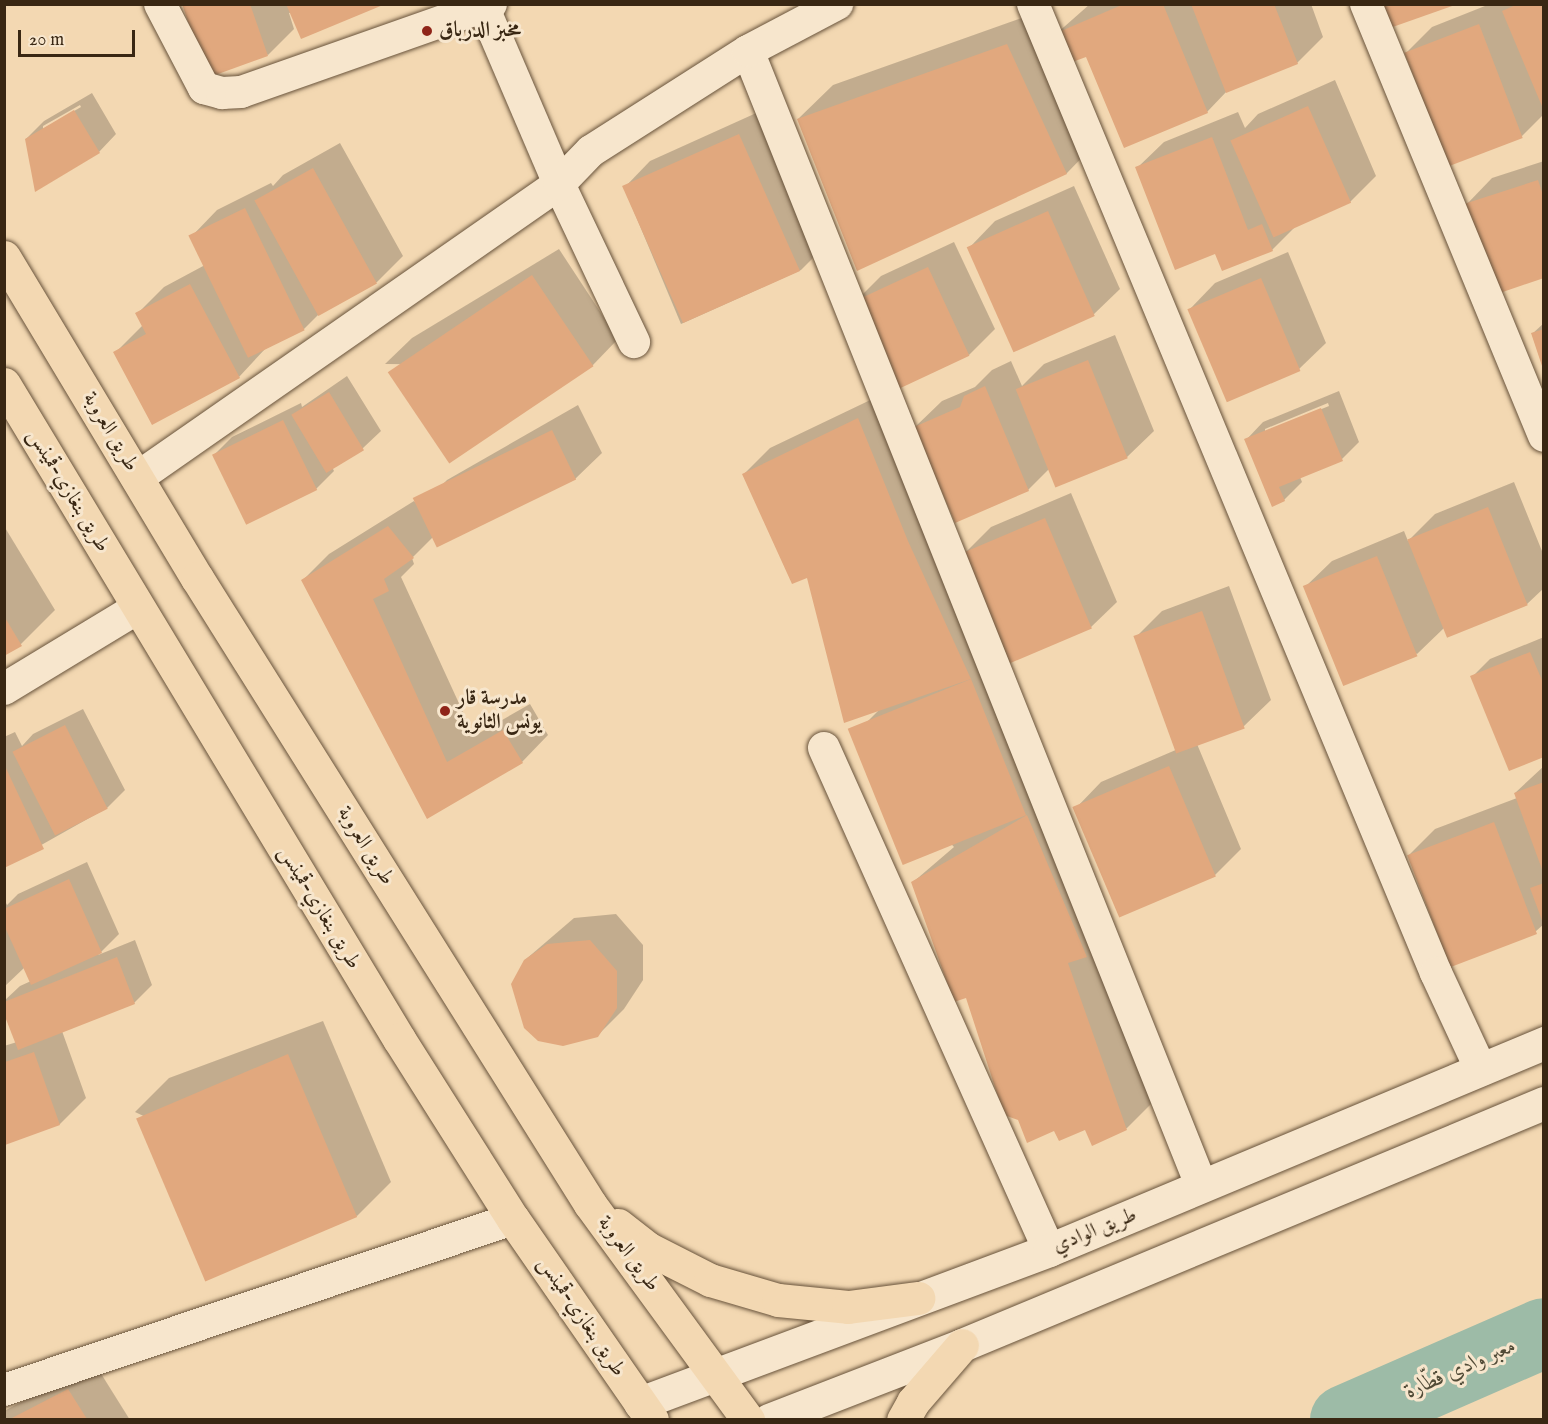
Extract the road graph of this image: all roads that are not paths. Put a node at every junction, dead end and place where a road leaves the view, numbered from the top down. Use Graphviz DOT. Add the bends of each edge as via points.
graph roads {
  1 [pos="160,4"];
  2 [pos="837,4"];
  3 [pos="1033,4"];
  4 [pos="1366,4"];
  5 [pos="485,6"];
  6 [pos="748,51"];
  7 [pos="559,184"];
  8 [pos="4,257"];
  9 [pos="634,342"];
  10 [pos="4,384"];
  11 [pos="1544,436"];
  12 [pos="137,478"];
  13 [pos="138,608"];
  14 [pos="4,689"];
  15 [pos="824,748"];
  16 [pos="1544,1043"];
  17 [pos="1481,1070"];
  18 [pos="1544,1103"];
  19 [pos="1202,1187"];
  20 [pos="590,1204"];
  21 [pos="513,1219"];
  22 [pos="1049,1250"];
  23 [pos="918,1298"];
  24 [pos="962,1345"];
  25 [pos="716,1373"];
  26 [pos="4,1390"];
  27 [pos="646,1411"];
  28 [pos="748,1419"];
  29 [pos="769,1419"];
  30 [pos="903,1419"];
  1 -- 5 [label="street" via="204,88 222,93 241,92"];
  2 -- 6 [label="street"];
  3 -- 17 [label="street" via="1417,929"];
  4 -- 11 [label="street"];
  5 -- 7 [label="street"];
  6 -- 7 [label="street" via="591,151"];
  6 -- 19 [label="street"];
  7 -- 9 [label="street"];
  7 -- 12 [label="street"];
  8 -- 12 [label="main road, طريق العروبة"];
  10 -- 13 [label="main road, طريق بنغازي-قمينس"];
  12 -- 20 [label="main road, طريق العروبة"];
  13 -- 14 [label="street"];
  13 -- 21 [label="main road, طريق بنغازي-قمينس" via="399,1039"];
  15 -- 22 [label="street"];
  16 -- 17 [label="main road, طريق الوادي"];
  17 -- 19 [label="main road, طريق الوادي"];
  18 -- 24 [label="main road"];
  19 -- 22 [label="main road, طريق الوادي"];
  20 -- 23 [label="main road" via="657,1253 710,1280 778,1300 848,1307"];
  20 -- 25 [label="main road, طريق العروبة"];
  21 -- 26 [label="street"];
  21 -- 27 [label="main road, طريق بنغازي-قمينس"];
  22 -- 23 [label="main road, طريق الوادي"];
  23 -- 25 [label="main road, طريق الوادي"];
  24 -- 29 [label="main road"];
  24 -- 30 [label="main road"];
  25 -- 27 [label="main road, طريق الوادي"];
  25 -- 28 [label="main road, طريق العروبة"];
}
